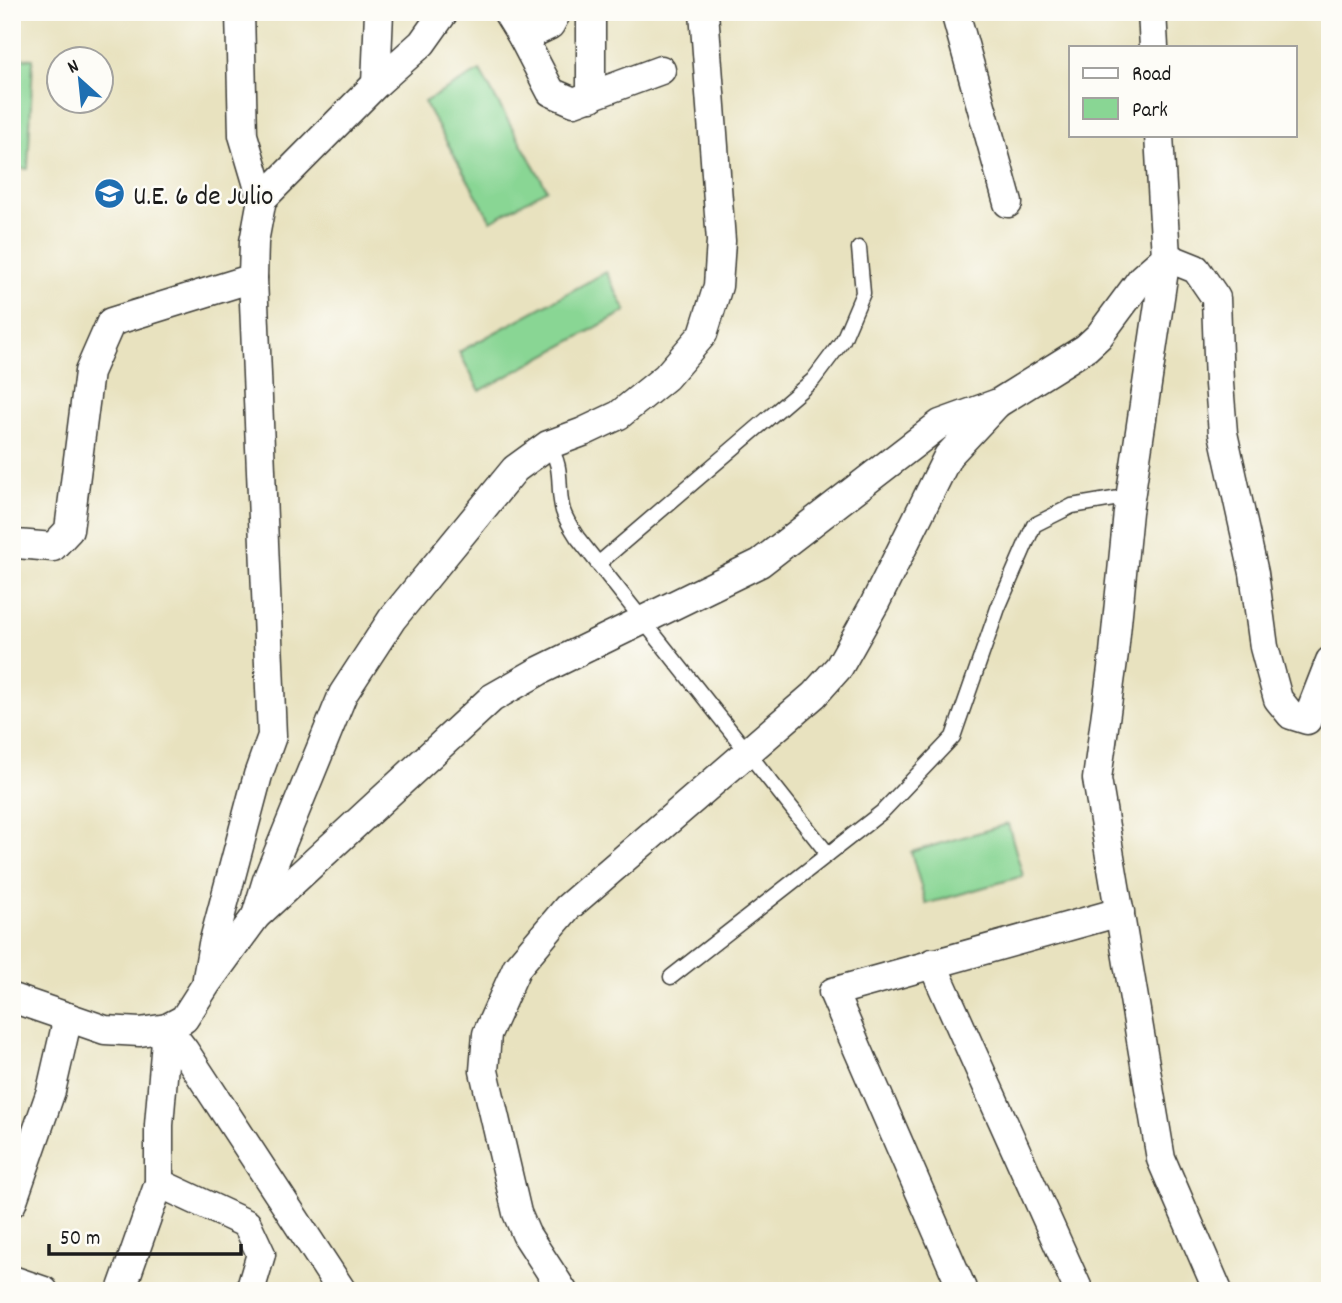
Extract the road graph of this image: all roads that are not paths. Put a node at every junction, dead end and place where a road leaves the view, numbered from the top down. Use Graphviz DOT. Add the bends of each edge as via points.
graph roads {
  1 [pos="240,12"];
  2 [pos="379,12"];
  3 [pos="444,12"];
  4 [pos="507,12"];
  5 [pos="557,12"];
  6 [pos="591,12"];
  7 [pos="704,12"];
  8 [pos="956,12"];
  9 [pos="1152,12"];
  10 [pos="523,38"];
  11 [pos="1154,46"];
  12 [pos="661,70"];
  13 [pos="376,84"];
  14 [pos="592,97"];
  15 [pos="1159,136"];
  16 [pos="262,199"];
  17 [pos="1008,203"];
  18 [pos="859,248"];
  19 [pos="1166,257"];
  20 [pos="253,278"];
  21 [pos="998,403"];
  22 [pos="548,445"];
  23 [pos="1131,496"];
  24 [pos="12,541"];
  25 [pos="598,564"];
  26 [pos="643,620"];
  27 [pos="1330,662"];
  28 [pos="748,752"];
  29 [pos="828,854"];
  30 [pos="1120,912"];
  31 [pos="256,916"];
  32 [pos="932,963"];
  33 [pos="671,978"];
  34 [pos="207,983"];
  35 [pos="12,998"];
  36 [pos="68,1017"];
  37 [pos="176,1023"];
  38 [pos="159,1183"];
  39 [pos="12,1203"];
  40 [pos="12,1280"];
  41 [pos="44,1291"];
  42 [pos="121,1291"];
  43 [pos="250,1291"];
  44 [pos="342,1291"];
  45 [pos="563,1291"];
  46 [pos="962,1291"];
  47 [pos="1079,1291"];
  48 [pos="1218,1291"];
  1 -- 16 [label="street" via="243,135"];
  2 -- 13 [label="street"];
  3 -- 13 [label="street" via="422,43"];
  4 -- 10 [label="street"];
  5 -- 10 [label="street" via="550,26"];
  6 -- 14 [label="street"];
  7 -- 22 [label="street" via="720,241 718,286 703,334 666,377 619,415"];
  8 -- 17 [label="street"];
  9 -- 11 [label="street"];
  10 -- 14 [label="street" via="551,92 574,102"];
  12 -- 14 [label="street"];
  13 -- 16 [label="street"];
  15 -- 19 [label="street"];
  16 -- 20 [label="street"];
  18 -- 25 [label="lane" via="863,293 843,340 813,380"];
  19 -- 21 [label="street" via="1142,278 1086,348"];
  19 -- 23 [label="street"];
  19 -- 27 [label="street" via="1196,269 1216,298 1223,433 1254,573 1264,648 1278,699 1291,715 1307,720"];
  20 -- 24 [label="street" via="111,322 89,372 69,530 53,547"];
  20 -- 34 [label="street" via="272,736 213,944"];
  21 -- 26 [label="street" via="940,424 760,563"];
  21 -- 28 [label="street" via="948,456 839,667"];
  22 -- 25 [label="lane" via="560,472 563,510"];
  22 -- 31 [label="street" via="515,470 401,608 343,695"];
  23 -- 29 [label="lane" via="1072,506 1034,525 998,608 953,737 882,812"];
  23 -- 30 [label="street" via="1097,779"];
  25 -- 26 [label="lane"];
  26 -- 28 [label="lane"];
  26 -- 31 [label="street" via="492,698"];
  28 -- 29 [label="lane"];
  28 -- 45 [label="street" via="567,908 517,967 487,1034 484,1071 517,1213"];
  29 -- 33 [label="lane"];
  30 -- 32 [label="street"];
  30 -- 48 [label="street" via="1161,1159"];
  31 -- 34 [label="street"];
  32 -- 46 [label="street" via="833,992"];
  32 -- 47 [label="street"];
  34 -- 37 [label="street"];
  35 -- 36 [label="street"];
  36 -- 37 [label="street" via="105,1030 140,1032"];
  36 -- 39 [label="street" via="51,1091"];
  37 -- 38 [label="street" via="159,1125"];
  37 -- 44 [label="street" via="184,1050"];
  38 -- 42 [label="street"];
  38 -- 43 [label="street" via="247,1224 261,1254"];
  40 -- 41 [label="street"];
}
